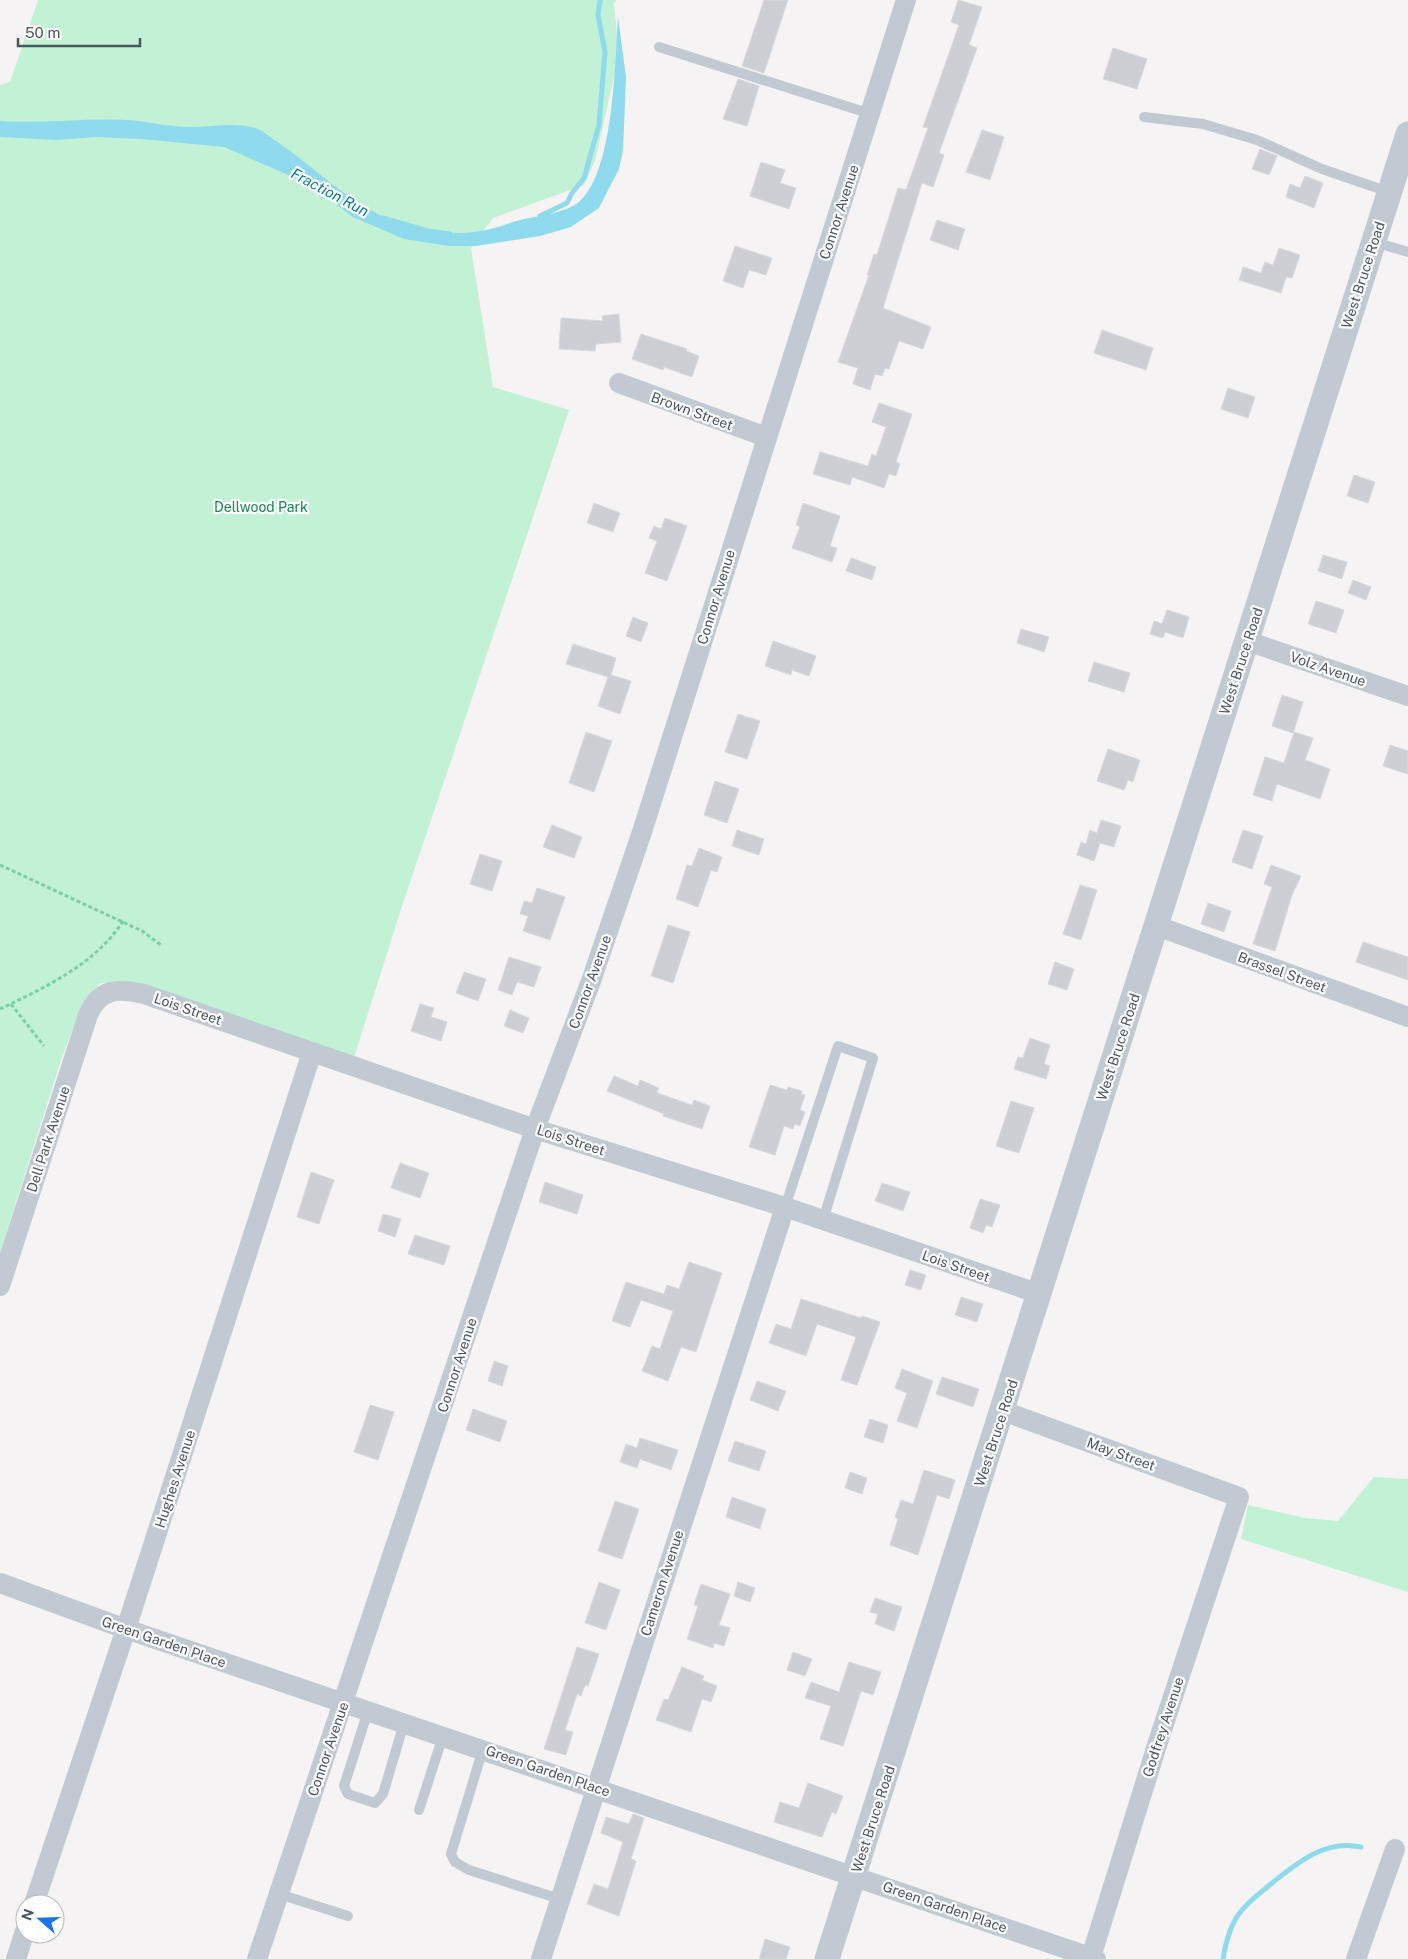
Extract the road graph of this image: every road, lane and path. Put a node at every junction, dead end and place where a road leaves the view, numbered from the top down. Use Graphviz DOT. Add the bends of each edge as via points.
graph roads {
  1 [pos="906,0"];
  2 [pos="659,47"];
  3 [pos="871,114"];
  4 [pos="1144,117"];
  5 [pos="1408,134"];
  6 [pos="1390,192"];
  7 [pos="1374,242"];
  8 [pos="1408,252"];
  9 [pos="619,383"];
  10 [pos="766,437"];
  11 [pos="1247,642"];
  12 [pos="1408,696"];
  13 [pos="0,865"];
  14 [pos="123,921"];
  15 [pos="1156,926"];
  16 [pos="161,945"];
  17 [pos="103,995"];
  18 [pos="11,1004"];
  19 [pos="0,1009"];
  20 [pos="1408,1017"];
  21 [pos="44,1046"];
  22 [pos="312,1052"];
  23 [pos="535,1129"];
  24 [pos="785,1207"];
  25 [pos="823,1220"];
  26 [pos="0,1286"];
  27 [pos="1040,1294"];
  28 [pos="1003,1411"];
  29 [pos="1239,1497"];
  30 [pos="0,1583"];
  31 [pos="126,1629"];
  32 [pos="344,1703"];
  33 [pos="368,1711"];
  34 [pos="404,1723"];
  35 [pos="443,1736"];
  36 [pos="483,1750"];
  37 [pos="596,1787"];
  38 [pos="419,1810"];
  39 [pos="1395,1849"];
  40 [pos="855,1876"];
  41 [pos="37,1894"];
  42 [pos="279,1894"];
  43 [pos="560,1899"];
  44 [pos="348,1916"];
  45 [pos="21,1944"];
  46 [pos="1093,1958"];
  47 [pos="16,1959"];
  48 [pos="257,1959"];
  49 [pos="540,1959"];
  50 [pos="827,1959"];
  51 [pos="1356,1959"];
  1 -- 3 [label="street, Connor Avenue"];
  2 -- 3 [label="lane"];
  3 -- 10 [label="street, Connor Avenue"];
  4 -- 6 [label="lane" via="1203,124 1257,140 1322,169"];
  5 -- 6 [label="street, West Bruce Road"];
  6 -- 7 [label="street, West Bruce Road"];
  7 -- 8 [label="lane"];
  7 -- 11 [label="street, West Bruce Road"];
  9 -- 10 [label="street, Brown Street"];
  10 -- 23 [label="street, Connor Avenue" via="641,835 592,981"];
  11 -- 12 [label="street, Volz Avenue"];
  11 -- 15 [label="street, West Bruce Road"];
  13 -- 14 [label="path"];
  14 -- 16 [label="path"];
  14 -- 18 [label="path" via="104,946 53,982"];
  15 -- 20 [label="street, Brassel Street"];
  15 -- 27 [label="street, West Bruce Road"];
  17 -- 22 [label="street, Lois Street" via="116,991 144,994"];
  17 -- 26 [label="street, Dell Park Avenue" via="94,1002 88,1016"];
  18 -- 19 [label="path"];
  18 -- 21 [label="path"];
  22 -- 23 [label="street, Lois Street"];
  22 -- 31 [label="street, Hughes Avenue"];
  23 -- 24 [label="street, Lois Street"];
  23 -- 32 [label="street, Connor Avenue"];
  24 -- 25 [label="street, Lois Street"];
  24 -- 25 [label="lane" via="838,1046 873,1058"];
  24 -- 37 [label="street, Cameron Avenue"];
  25 -- 27 [label="street, Lois Street"];
  27 -- 28 [label="street, West Bruce Road"];
  28 -- 29 [label="street, May Street"];
  28 -- 40 [label="street, West Bruce Road"];
  29 -- 46 [label="street, Godfrey Avenue" via="1158,1742"];
  30 -- 31 [label="street, Green Garden Place"];
  31 -- 32 [label="street, Green Garden Place"];
  31 -- 41 [label="street, Hughes Avenue"];
  32 -- 33 [label="street, Green Garden Place"];
  32 -- 42 [label="street, Connor Avenue"];
  33 -- 34 [label="street, Green Garden Place"];
  33 -- 34 [label="lane" via="344,1786 348,1794 375,1803 383,1794"];
  34 -- 35 [label="street, Green Garden Place"];
  35 -- 36 [label="street, Green Garden Place"];
  35 -- 38 [label="lane"];
  36 -- 37 [label="street, Green Garden Place"];
  36 -- 43 [label="lane" via="451,1854 455,1862 469,1870"];
  37 -- 40 [label="street, Green Garden Place"];
  37 -- 43 [label="street, Cameron Avenue"];
  39 -- 51 [label="street"];
  40 -- 46 [label="street, Green Garden Place"];
  40 -- 50 [label="street, West Bruce Road"];
  42 -- 44 [label="lane"];
  42 -- 48 [label="street, Connor Avenue"];
  43 -- 49 [label="street, Cameron Avenue"];
  45 -- 47 [label="street"];
}
